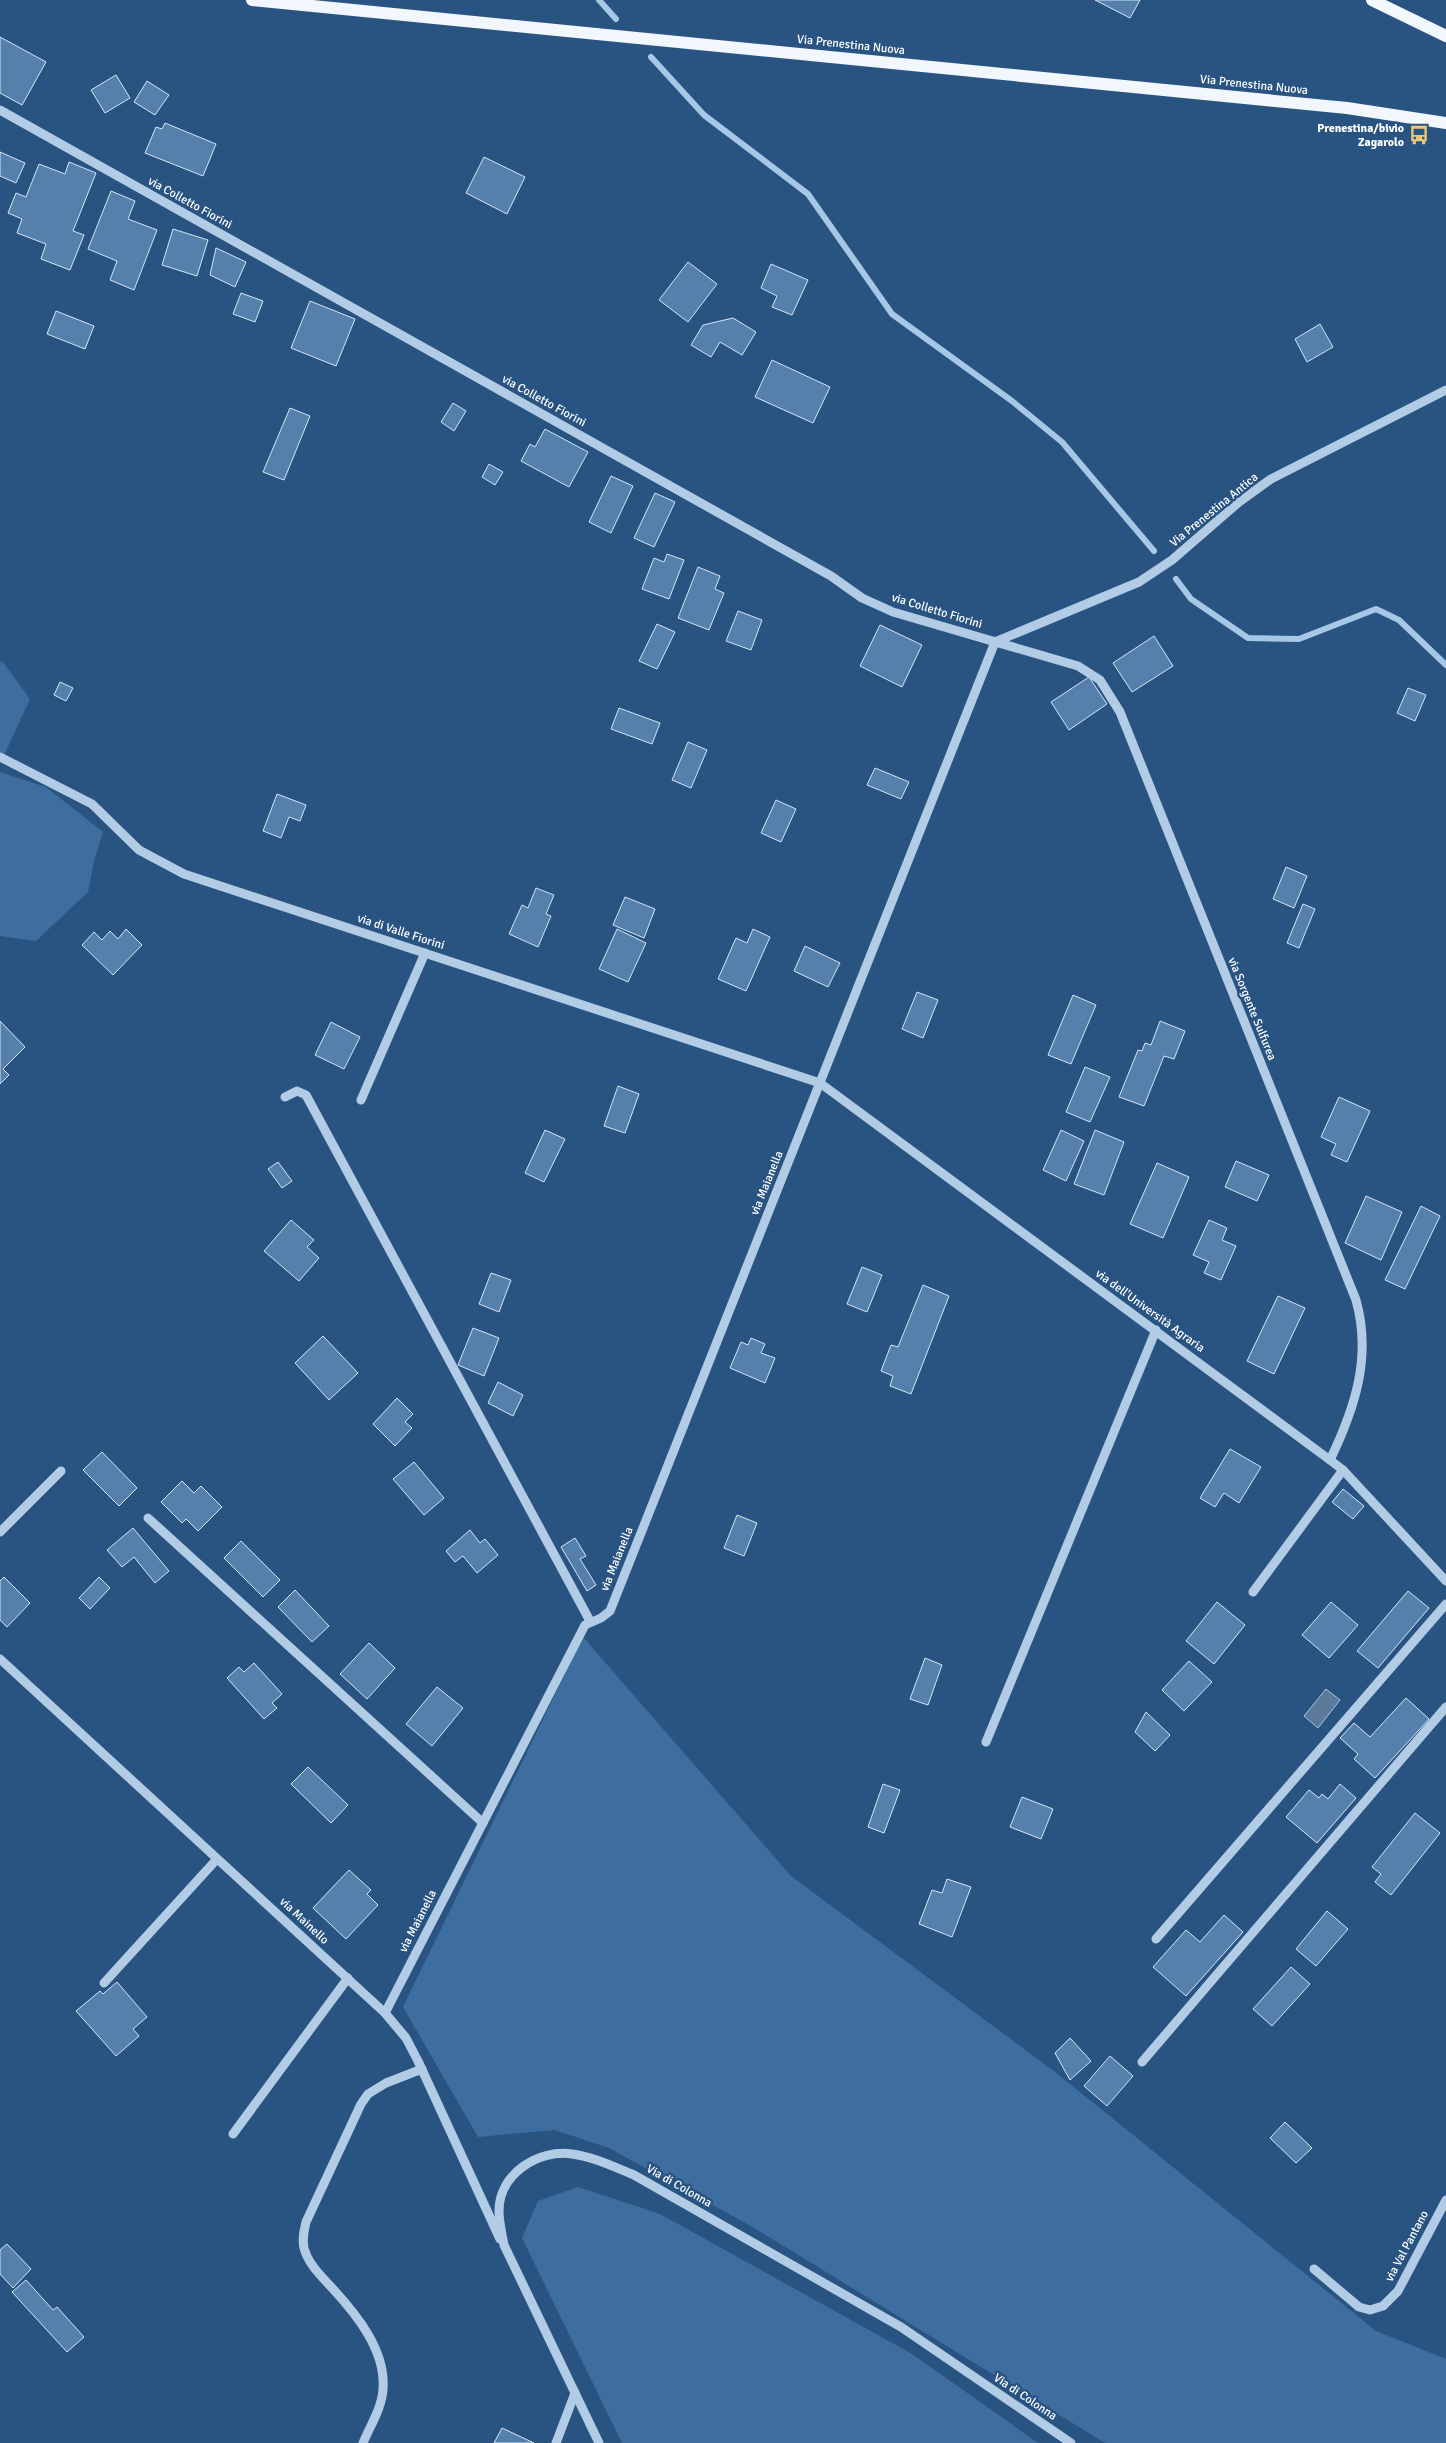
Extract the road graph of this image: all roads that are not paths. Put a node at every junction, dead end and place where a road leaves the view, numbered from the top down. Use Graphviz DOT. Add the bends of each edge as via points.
graph roads {
  1 [pos="252,0"];
  2 [pos="1372,0"];
  3 [pos="1446,36"];
  4 [pos="0,110"];
  5 [pos="1446,123"];
  6 [pos="1446,390"];
  7 [pos="995,642"];
  8 [pos="0,756"];
  9 [pos="425,954"];
  10 [pos="820,1084"];
  11 [pos="285,1097"];
  12 [pos="361,1100"];
  13 [pos="1156,1330"];
  14 [pos="1330,1460"];
  15 [pos="1343,1470"];
  16 [pos="61,1471"];
  17 [pos="148,1518"];
  18 [pos="0,1532"];
  19 [pos="1446,1581"];
  20 [pos="1253,1592"];
  21 [pos="1446,1604"];
  22 [pos="590,1621"];
  23 [pos="0,1659"];
  24 [pos="1446,1707"];
  25 [pos="986,1742"];
  26 [pos="483,1823"];
  27 [pos="217,1859"];
  28 [pos="1156,1939"];
  29 [pos="348,1978"];
  30 [pos="104,1983"];
  31 [pos="385,2012"];
  32 [pos="1142,2062"];
  33 [pos="422,2069"];
  34 [pos="233,2134"];
  35 [pos="1446,2200"];
  36 [pos="510,2262"];
  37 [pos="1314,2269"];
  38 [pos="575,2393"];
  39 [pos="363,2443"];
  40 [pos="556,2443"];
  41 [pos="599,2443"];
  42 [pos="1070,2443"];
  1 -- 5 [label="main road, Via Prenestina Nuova" via="1347,108"];
  2 -- 3 [label="main road"];
  4 -- 7 [label="street, via Colletto Fiorini" via="831,576 862,598 893,612"];
  6 -- 7 [label="street, Via Prenestina Antica" via="1272,479 1239,502 1172,560 1139,582"];
  7 -- 10 [label="street, via Maianella"];
  7 -- 14 [label="street, via Sorgente Sulfurea" via="1089,671 1106,687 1120,712 1362,1320 1363,1359 1353,1409"];
  8 -- 9 [label="street, via di Valle Fiorini" via="92,804 139,850 168,867"];
  9 -- 10 [label="street, via di Valle Fiorini"];
  9 -- 12 [label="street"];
  10 -- 13 [label="street, via dell'Università Agraria"];
  10 -- 22 [label="street, via Maianella" via="610,1610 601,1618"];
  11 -- 22 [label="street" via="297,1091 306,1095"];
  13 -- 14 [label="street, via dell'Università Agraria"];
  13 -- 25 [label="street"];
  14 -- 15 [label="street, via dell'Università Agraria"];
  15 -- 19 [label="street, via dell'Università Agraria"];
  15 -- 20 [label="street"];
  16 -- 18 [label="street"];
  17 -- 26 [label="street"];
  21 -- 28 [label="street"];
  22 -- 26 [label="street, via Maianella" via="585,1624"];
  23 -- 27 [label="street, via Mainello"];
  24 -- 32 [label="street"];
  26 -- 31 [label="street, via Maianella"];
  27 -- 29 [label="street, via Mainello"];
  27 -- 30 [label="street"];
  29 -- 31 [label="street, via Mainello"];
  29 -- 34 [label="street"];
  31 -- 33 [label="street, via Mainello" via="406,2038"];
  33 -- 36 [label="street, via Mainello"];
  33 -- 39 [label="street" via="378,2087 361,2104 306,2222 303,2235 304,2250 312,2264 356,2315 377,2354 384,2389"];
  35 -- 37 [label="street, via Val Pantano" via="1398,2291 1383,2306 1370,2310 1359,2307"];
  36 -- 38 [label="street, Via di Colonna"];
  36 -- 42 [label="street, Via di Colonna" via="499,2210 502,2194 520,2167 548,2156 571,2154 608,2164 901,2327"];
  38 -- 40 [label="street"];
  38 -- 41 [label="street, Via di Colonna"];
}
